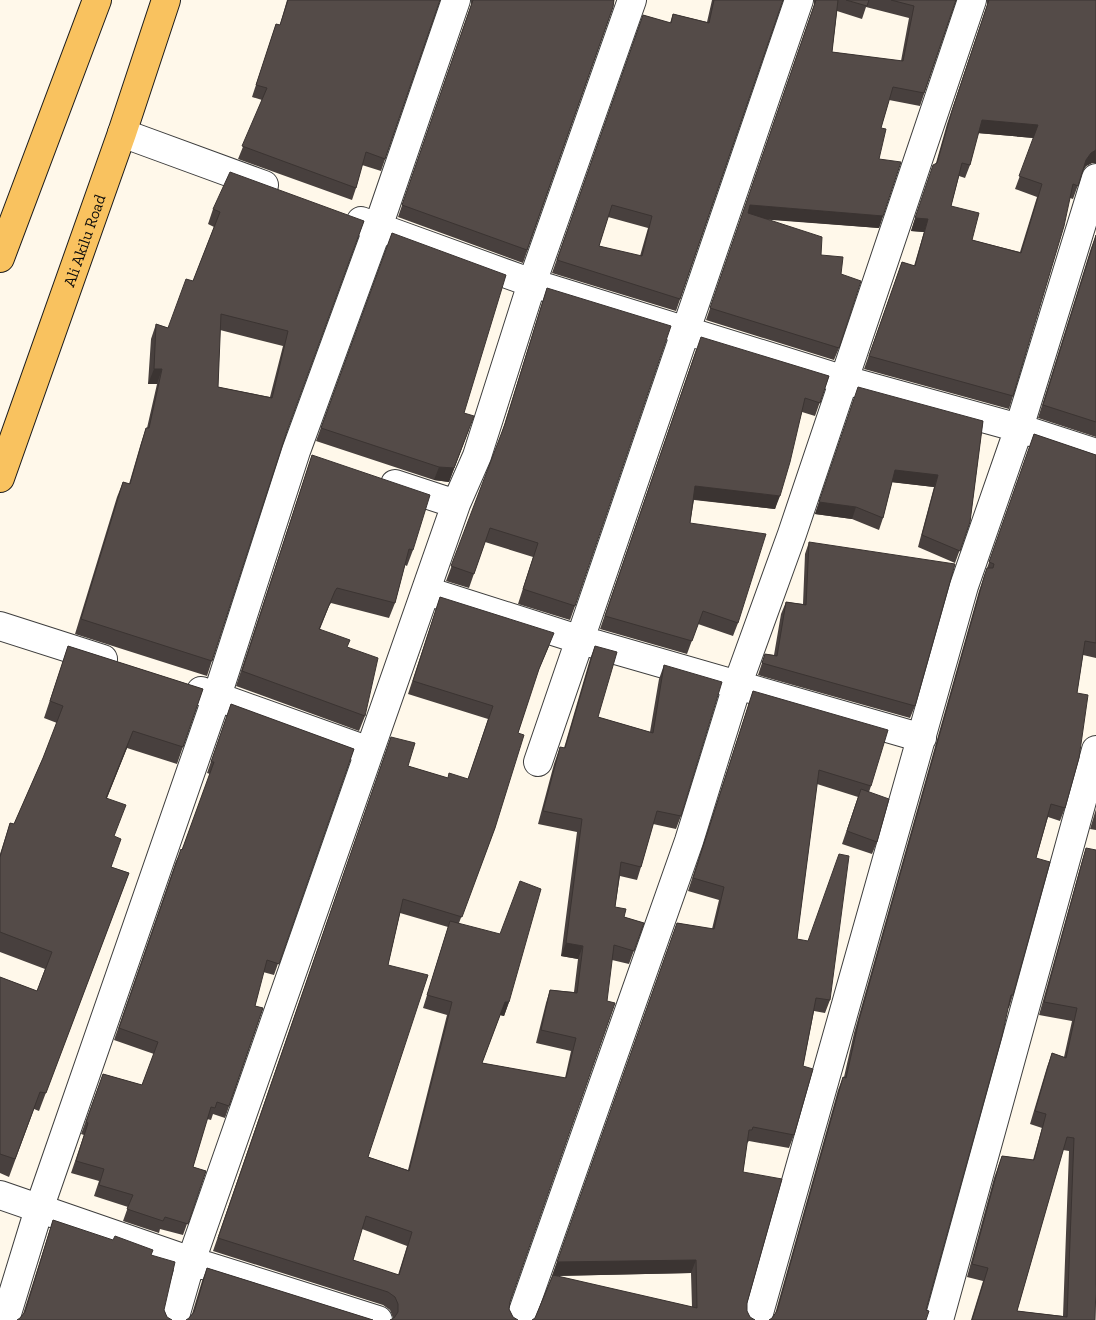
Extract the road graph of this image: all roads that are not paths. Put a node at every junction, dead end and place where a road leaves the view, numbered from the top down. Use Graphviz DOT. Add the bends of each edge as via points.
graph roads {
  1 [pos="96,0"];
  2 [pos="166,0"];
  3 [pos="456,0"];
  4 [pos="632,0"];
  5 [pos="799,0"];
  6 [pos="972,0"];
  7 [pos="122,133"];
  8 [pos="1096,178"];
  9 [pos="287,194"];
  10 [pos="341,214"];
  11 [pos="378,227"];
  12 [pos="0,258"];
  13 [pos="532,283"];
  14 [pos="688,330"];
  15 [pos="845,380"];
  16 [pos="1019,428"];
  17 [pos="1096,453"];
  18 [pos="372,476"];
  19 [pos="0,478"];
  20 [pos="456,504"];
  21 [pos="427,591"];
  22 [pos="0,626"];
  23 [pos="581,640"];
  24 [pos="123,666"];
  25 [pos="180,684"];
  26 [pos="737,686"];
  27 [pos="218,696"];
  28 [pos="922,738"];
  29 [pos="1096,750"];
  30 [pos="369,751"];
  31 [pos="538,762"];
  32 [pos="0,1194"];
  33 [pos="39,1209"];
  34 [pos="190,1261"];
  35 [pos="345,1315"];
  36 [pos="5,1320"];
  37 [pos="174,1320"];
  38 [pos="378,1320"];
  39 [pos="520,1320"];
  40 [pos="756,1320"];
  41 [pos="939,1320"];
  1 -- 12 [label="main road"];
  2 -- 7 [label="main road, Ali Akilu Road"];
  3 -- 11 [label="street"];
  4 -- 13 [label="street"];
  5 -- 14 [label="street"];
  6 -- 15 [label="street"];
  7 -- 9 [label="street"];
  7 -- 19 [label="main road, Ali Akilu Road"];
  8 -- 16 [label="street"];
  10 -- 11 [label="street"];
  11 -- 13 [label="street"];
  11 -- 27 [label="street" via="306,454"];
  13 -- 14 [label="street"];
  13 -- 20 [label="street" via="477,456"];
  14 -- 15 [label="street"];
  14 -- 23 [label="street"];
  15 -- 16 [label="street"];
  15 -- 26 [label="street"];
  16 -- 17 [label="street"];
  16 -- 28 [label="street" via="964,586"];
  18 -- 20 [label="street"];
  20 -- 21 [label="street"];
  21 -- 23 [label="street"];
  21 -- 30 [label="street"];
  22 -- 24 [label="street"];
  23 -- 26 [label="street"];
  23 -- 31 [label="street"];
  25 -- 27 [label="street"];
  26 -- 28 [label="street"];
  26 -- 39 [label="street" via="689,841"];
  27 -- 30 [label="street"];
  27 -- 33 [label="street"];
  28 -- 40 [label="street"];
  29 -- 41 [label="street"];
  30 -- 34 [label="street"];
  32 -- 33 [label="street"];
  33 -- 34 [label="street"];
  33 -- 36 [label="street"];
  34 -- 35 [label="street"];
  34 -- 37 [label="street"];
  35 -- 38 [label="street"];
}
